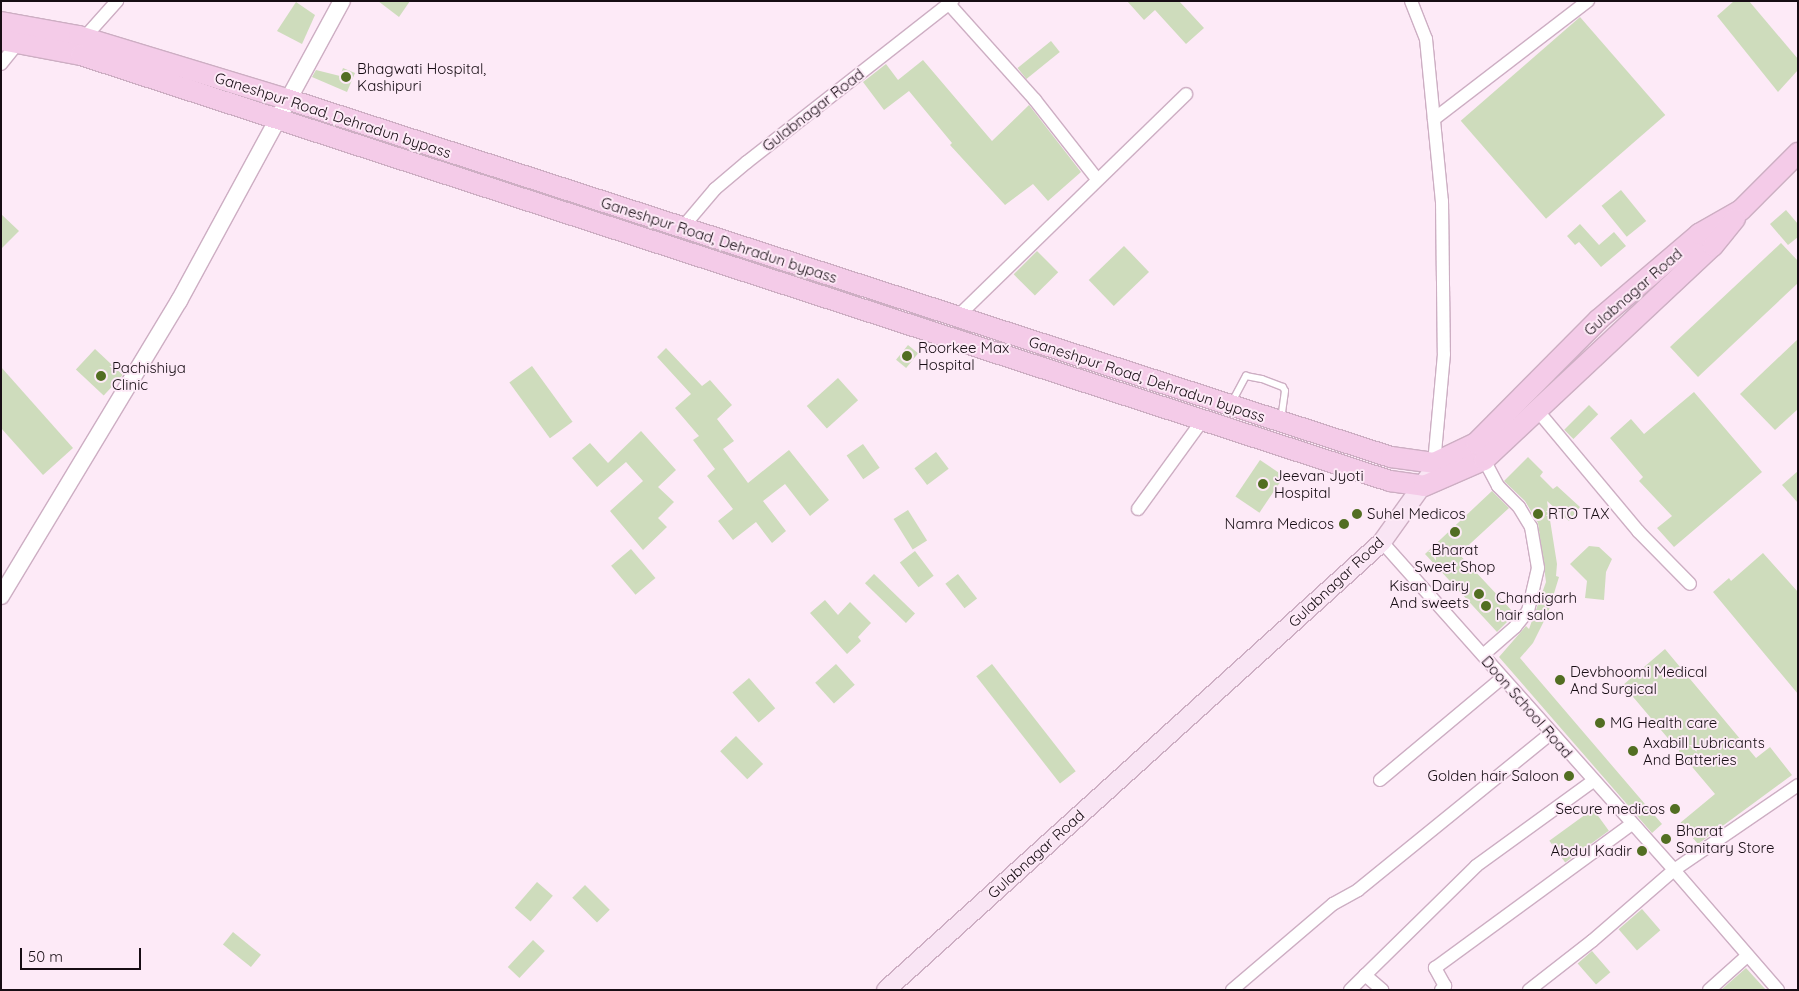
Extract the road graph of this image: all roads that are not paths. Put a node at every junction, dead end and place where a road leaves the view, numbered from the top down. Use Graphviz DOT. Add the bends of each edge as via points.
graph roads {
  1 [pos="117,1"];
  2 [pos="342,1"];
  3 [pos="1411,1"];
  4 [pos="1588,1"];
  5 [pos="950,3"];
  6 [pos="1,22"];
  7 [pos="84,38"];
  8 [pos="10,41"];
  9 [pos="1,64"];
  10 [pos="1186,94"];
  11 [pos="287,99"];
  12 [pos="277,118"];
  13 [pos="1434,119"];
  14 [pos="1798,153"];
  15 [pos="1098,179"];
  16 [pos="1741,210"];
  17 [pos="682,228"];
  18 [pos="956,318"];
  19 [pos="1231,406"];
  20 [pos="1537,410"];
  21 [pos="1202,421"];
  22 [pos="1281,422"];
  23 [pos="1484,460"];
  24 [pos="1434,463"];
  25 [pos="1424,486"];
  26 [pos="1138,509"];
  27 [pos="1382,542"];
  28 [pos="1690,584"];
  29 [pos="1,596"];
  30 [pos="1483,655"];
  31 [pos="1502,678"];
  32 [pos="1550,734"];
  33 [pos="1380,780"];
  34 [pos="1593,781"];
  35 [pos="1798,785"];
  36 [pos="1632,824"];
  37 [pos="1674,870"];
  38 [pos="1747,956"];
  39 [pos="1365,975"];
  40 [pos="893,987"];
  41 [pos="1232,990"];
  42 [pos="1350,990"];
  43 [pos="1382,990"];
  44 [pos="1441,990"];
  45 [pos="1529,990"];
  46 [pos="1709,990"];
  47 [pos="1778,990"];
  1 -- 7 [label="street"];
  2 -- 11 [label="street"];
  3 -- 13 [label="street" via="1426,39"];
  4 -- 13 [label="street"];
  5 -- 15 [label="street" via="1035,100"];
  5 -- 17 [label="street, Gulabnagar Road" via="747,162 715,189"];
  6 -- 7 [label="main road, Ganeshpur Road, Dehradun bypass"];
  7 -- 11 [label="main road, Ganeshpur Road, Dehradun bypass"];
  8 -- 9 [label="street"];
  8 -- 12 [label="main road" via="81,55"];
  10 -- 15 [label="street"];
  11 -- 12 [label="street"];
  11 -- 17 [label="main road, Ganeshpur Road, Dehradun bypass"];
  12 -- 21 [label="main road"];
  12 -- 29 [label="street" via="179,300"];
  13 -- 24 [label="street" via="1442,201 1444,354"];
  14 -- 16 [label="main road, Gulabnagar Road"];
  15 -- 18 [label="street"];
  16 -- 20 [label="main road" via="1713,246"];
  16 -- 24 [label="main road, Gulabnagar Road" via="1699,234 1598,320 1476,443"];
  17 -- 18 [label="main road, Ganeshpur Road, Dehradun bypass"];
  18 -- 19 [label="main road, Ganeshpur Road, Dehradun bypass"];
  19 -- 22 [label="main road, Ganeshpur Road, Dehradun bypass"];
  19 -- 22 [label="lane" via="1242,381 1251,375 1283,387"];
  20 -- 23 [label="main road"];
  20 -- 28 [label="street" via="1638,531"];
  21 -- 25 [label="main road" via="1390,481"];
  21 -- 26 [label="street"];
  22 -- 24 [label="main road, Ganeshpur Road, Dehradun bypass" via="1391,457"];
  23 -- 25 [label="main road"];
  23 -- 30 [label="street" via="1498,486 1519,507 1531,527 1538,568 1528,611 1516,627"];
  24 -- 25 [label="main road, Gulabnagar Road"];
  25 -- 27 [label="main road, Gulabnagar Road"];
  27 -- 30 [label="street, Doon School Road"];
  27 -- 40 [label="main road, Gulabnagar Road"];
  30 -- 31 [label="street, Doon School Road"];
  31 -- 32 [label="street, Doon School Road"];
  31 -- 33 [label="street"];
  32 -- 34 [label="street, Doon School Road"];
  32 -- 41 [label="street" via="1358,890 1333,904"];
  34 -- 36 [label="street, Doon School Road"];
  34 -- 39 [label="street" via="1476,866"];
  35 -- 37 [label="street"];
  36 -- 37 [label="street, Doon School Road"];
  36 -- 44 [label="street" via="1435,968 1445,986"];
  37 -- 38 [label="street, Doon School Road"];
  37 -- 45 [label="street"];
  38 -- 46 [label="street"];
  38 -- 47 [label="street, Doon School Road"];
  39 -- 42 [label="street"];
  39 -- 43 [label="street"];
}
